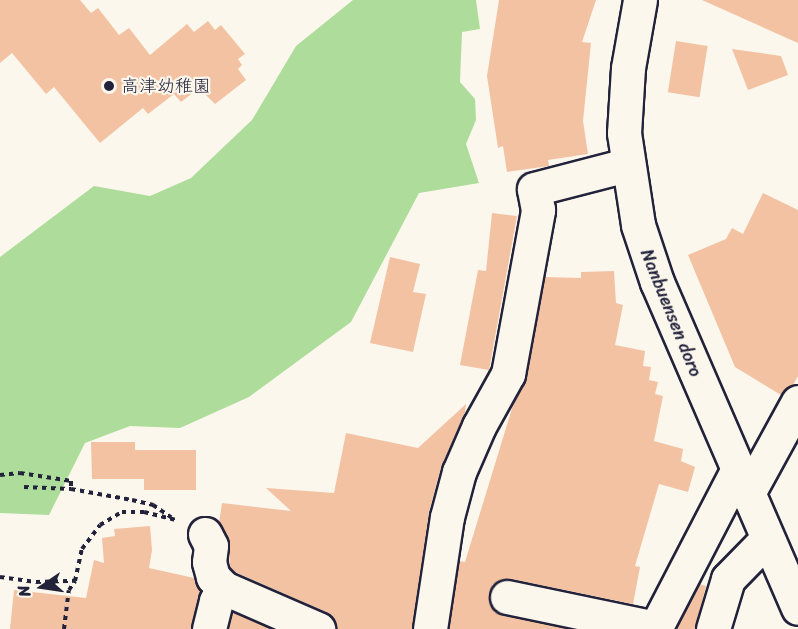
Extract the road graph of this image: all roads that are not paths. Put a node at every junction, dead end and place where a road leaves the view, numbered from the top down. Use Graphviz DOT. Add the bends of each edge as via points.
graph roads {
  1 [pos="640,0"];
  2 [pos="627,165"];
  3 [pos="795,413"];
  4 [pos="742,483"];
  5 [pos="205,534"];
  6 [pos="767,539"];
  7 [pos="224,588"];
  8 [pos="507,597"];
  9 [pos="796,598"];
  10 [pos="655,628"];
  11 [pos="209,629"];
  12 [pos="318,629"];
  13 [pos="430,629"];
  14 [pos="713,629"];
  1 -- 2 [label="street, Nanbuensen doro" via="625,101"];
  2 -- 4 [label="street, Nanbuensen doro" via="646,255"];
  2 -- 13 [label="street" via="534,189 538,210 508,374 459,472 447,517"];
  3 -- 4 [label="street"];
  4 -- 6 [label="street, Nanbuensen doro"];
  4 -- 10 [label="street"];
  5 -- 7 [label="street" via="213,577"];
  6 -- 9 [label="street, Nanbuensen doro"];
  6 -- 14 [label="street" via="728,579"];
  7 -- 11 [label="street" via="216,601"];
  7 -- 12 [label="street"];
  8 -- 10 [label="street"];
}
